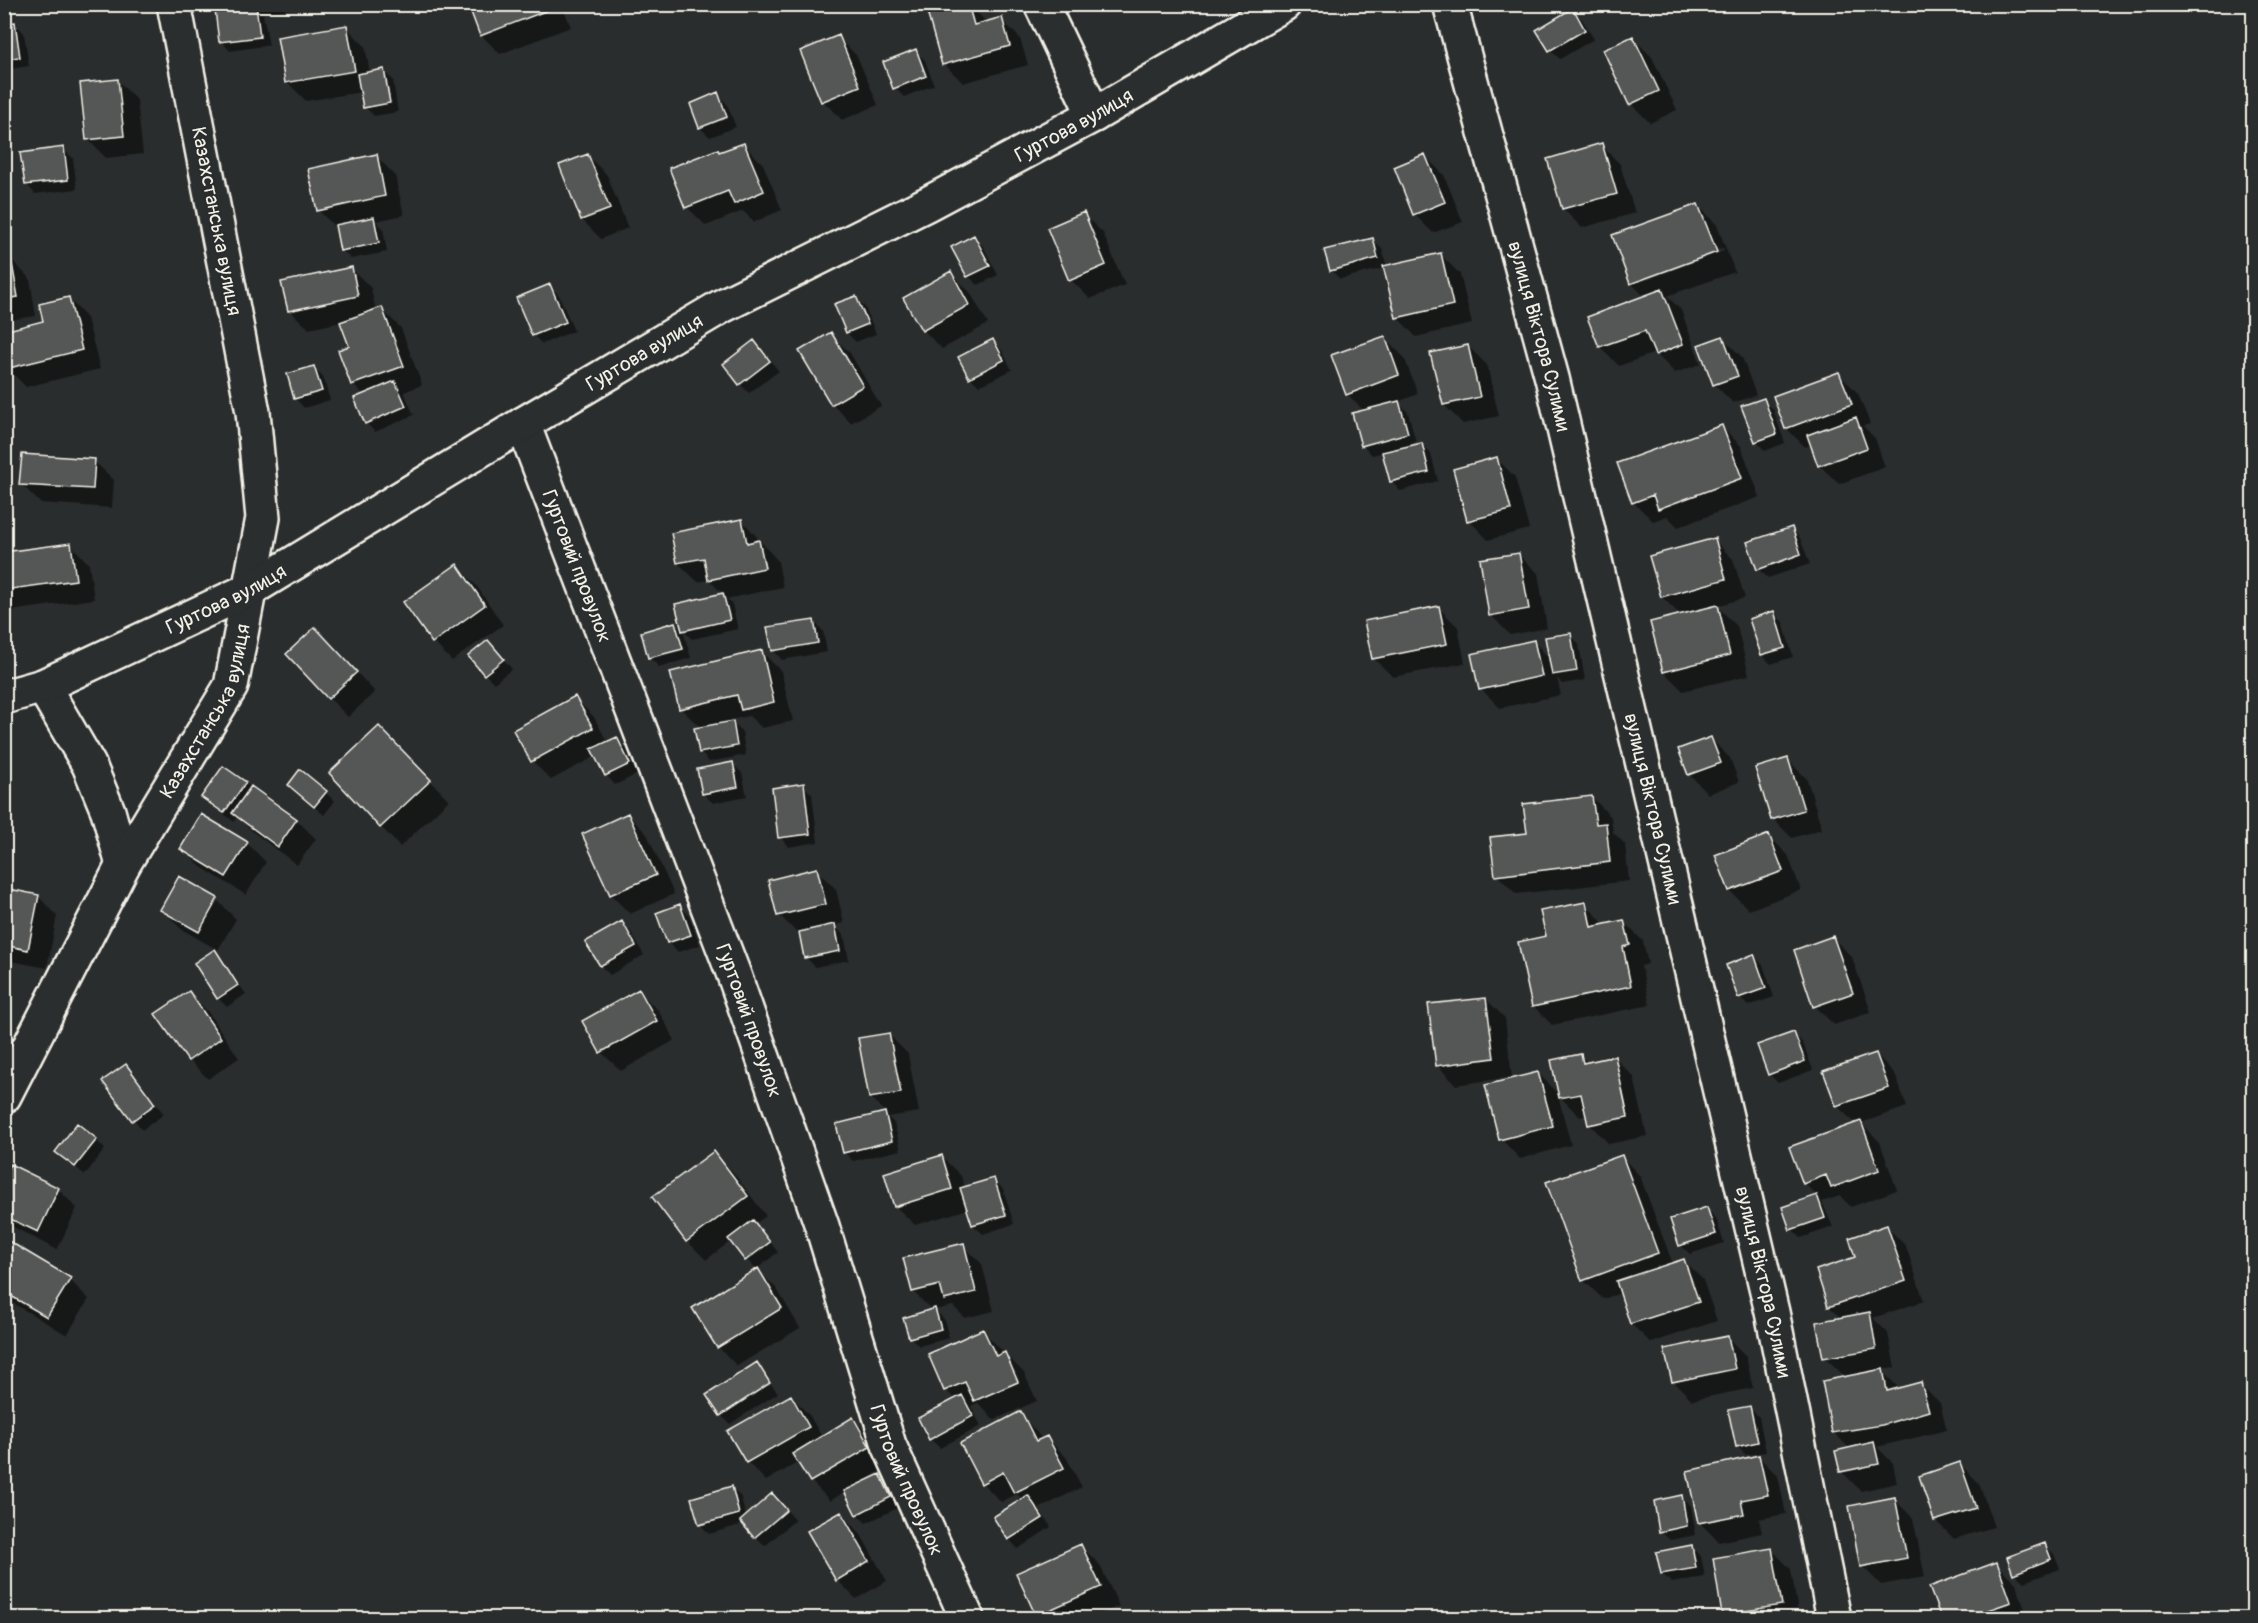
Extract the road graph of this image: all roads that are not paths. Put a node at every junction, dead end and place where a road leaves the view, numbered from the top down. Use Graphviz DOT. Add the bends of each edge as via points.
graph roads {
  1 [pos="174,4"];
  2 [pos="1041,4"];
  3 [pos="1284,4"];
  4 [pos="1450,4"];
  5 [pos="1094,115"];
  6 [pos="523,424"];
  7 [pos="251,589"];
  8 [pos="43,686"];
  9 [pos="4,697"];
  10 [pos="123,865"];
  11 [pos="4,1096"];
  12 [pos="967,1618"];
  13 [pos="1834,1618"];
  1 -- 7 [label="street, Казахстанська вулиця" via="253,412 263,518"];
  2 -- 5 [label="street"];
  3 -- 5 [label="street, Гуртова вулиця"];
  4 -- 13 [label="street, вулиця Віктора Сулими" via="1555,390 1772,1312"];
  5 -- 6 [label="street, Гуртова вулиця" via="723,306"];
  6 -- 7 [label="street, Гуртова вулиця"];
  6 -- 12 [label="street, Гуртовий провулок" via="738,986 822,1226 889,1445"];
  7 -- 8 [label="street, Гуртова вулиця"];
  7 -- 10 [label="street, Казахстанська вулиця" via="231,686"];
  8 -- 9 [label="street, Гуртова вулиця"];
  8 -- 10 [label="street" via="89,765 108,811"];
  10 -- 11 [label="street, Казахстанська вулиця"];
}
